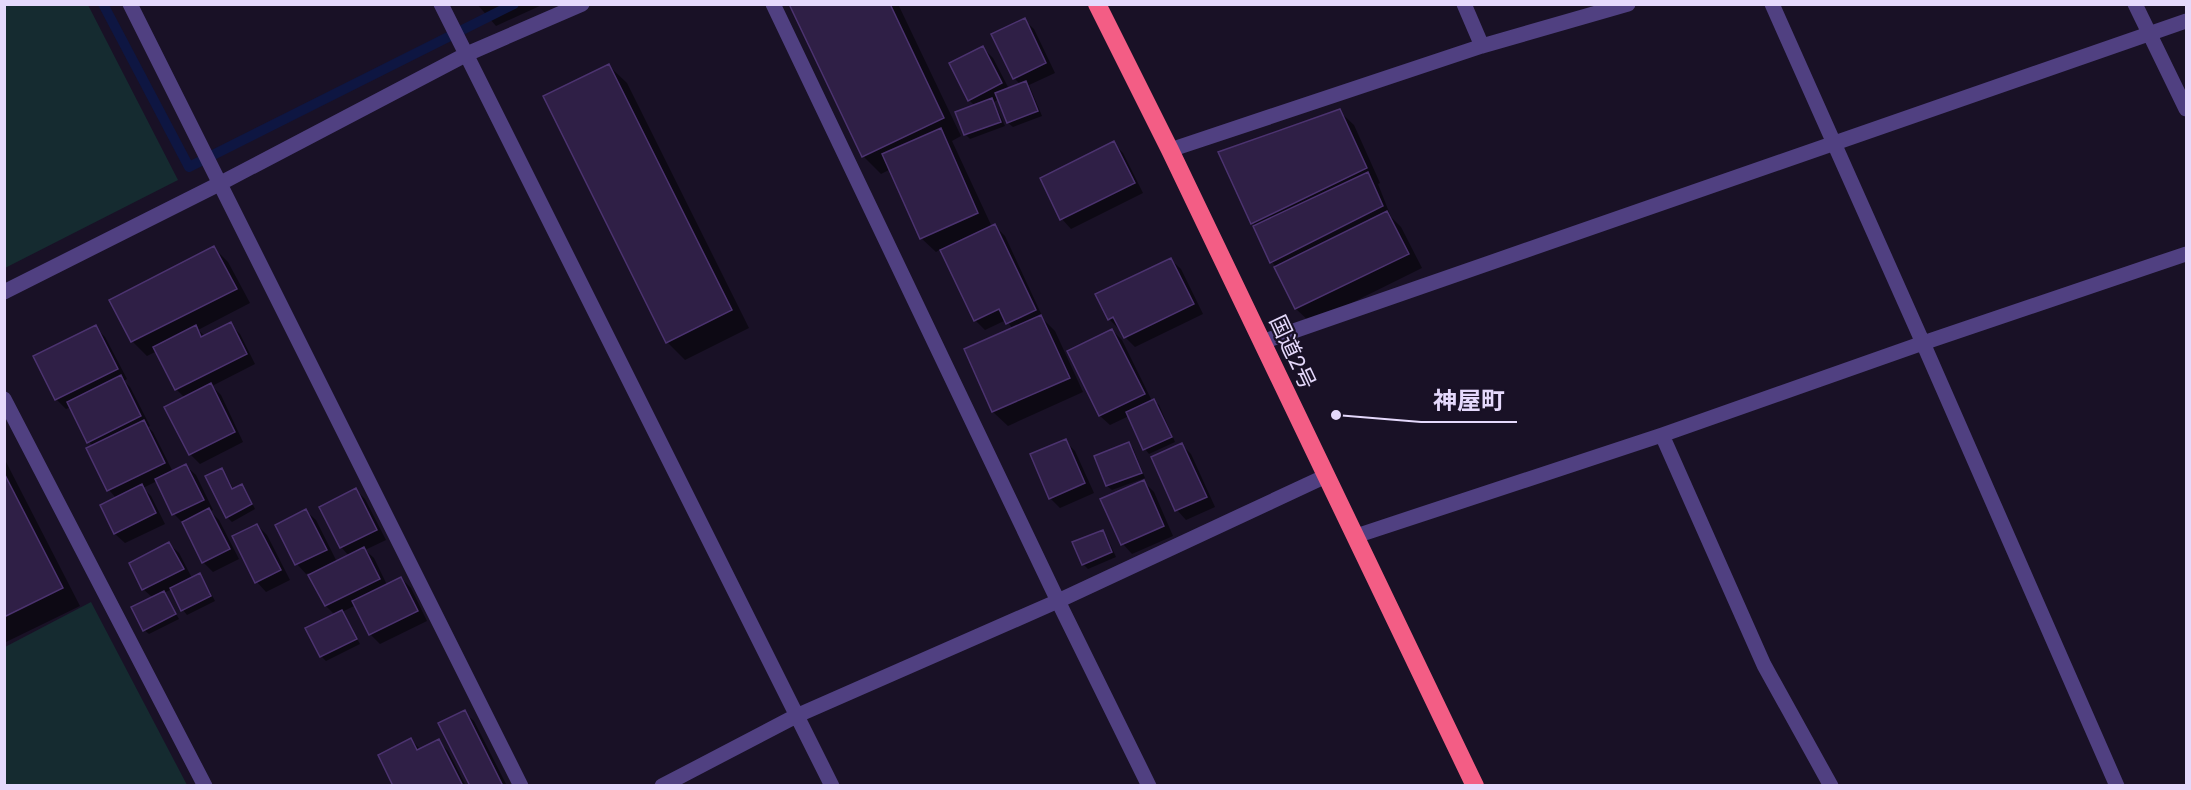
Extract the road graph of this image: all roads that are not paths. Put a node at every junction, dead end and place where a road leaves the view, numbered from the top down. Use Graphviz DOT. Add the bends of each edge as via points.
graph roads {
  1 [pos="130,4"];
  2 [pos="441,4"];
  3 [pos="582,4"];
  4 [pos="773,4"];
  5 [pos="1097,4"];
  6 [pos="1464,4"];
  7 [pos="1628,4"];
  8 [pos="1772,4"];
  9 [pos="2135,4"];
  10 [pos="2187,21"];
  11 [pos="2149,34"];
  12 [pos="1482,46"];
  13 [pos="467,54"];
  14 [pos="2187,109"];
  15 [pos="1834,143"];
  16 [pos="1170,150"];
  17 [pos="221,183"];
  18 [pos="2187,254"];
  19 [pos="4,292"];
  20 [pos="1262,342"];
  21 [pos="1923,343"];
  22 [pos="4,399"];
  23 [pos="1662,435"];
  24 [pos="1326,476"];
  25 [pos="1356,536"];
  26 [pos="1058,602"];
  27 [pos="796,716"];
  28 [pos="205,786"];
  29 [pos="521,786"];
  30 [pos="662,786"];
  31 [pos="832,786"];
  32 [pos="1149,786"];
  33 [pos="1475,786"];
  34 [pos="1831,786"];
  35 [pos="2117,786"];
  1 -- 17 [label="street"];
  2 -- 13 [label="street"];
  3 -- 13 [label="street"];
  4 -- 26 [label="street"];
  5 -- 16 [label="highway, 国道2号"];
  6 -- 12 [label="street"];
  7 -- 12 [label="street"];
  8 -- 15 [label="street"];
  9 -- 11 [label="street"];
  10 -- 11 [label="street"];
  11 -- 14 [label="street"];
  11 -- 15 [label="street"];
  12 -- 16 [label="street"];
  13 -- 17 [label="street"];
  13 -- 27 [label="street"];
  15 -- 20 [label="street"];
  15 -- 21 [label="street"];
  16 -- 20 [label="highway, 国道2号"];
  17 -- 19 [label="street"];
  17 -- 29 [label="street"];
  18 -- 21 [label="street"];
  20 -- 24 [label="highway, 国道2号"];
  21 -- 23 [label="street"];
  21 -- 35 [label="street"];
  22 -- 28 [label="street"];
  23 -- 25 [label="street"];
  23 -- 34 [label="street" via="1764,665"];
  24 -- 25 [label="highway, 国道2号"];
  24 -- 26 [label="street"];
  25 -- 33 [label="highway, 国道2号"];
  26 -- 27 [label="street"];
  26 -- 32 [label="street"];
  27 -- 30 [label="street"];
  27 -- 31 [label="street"];
}
